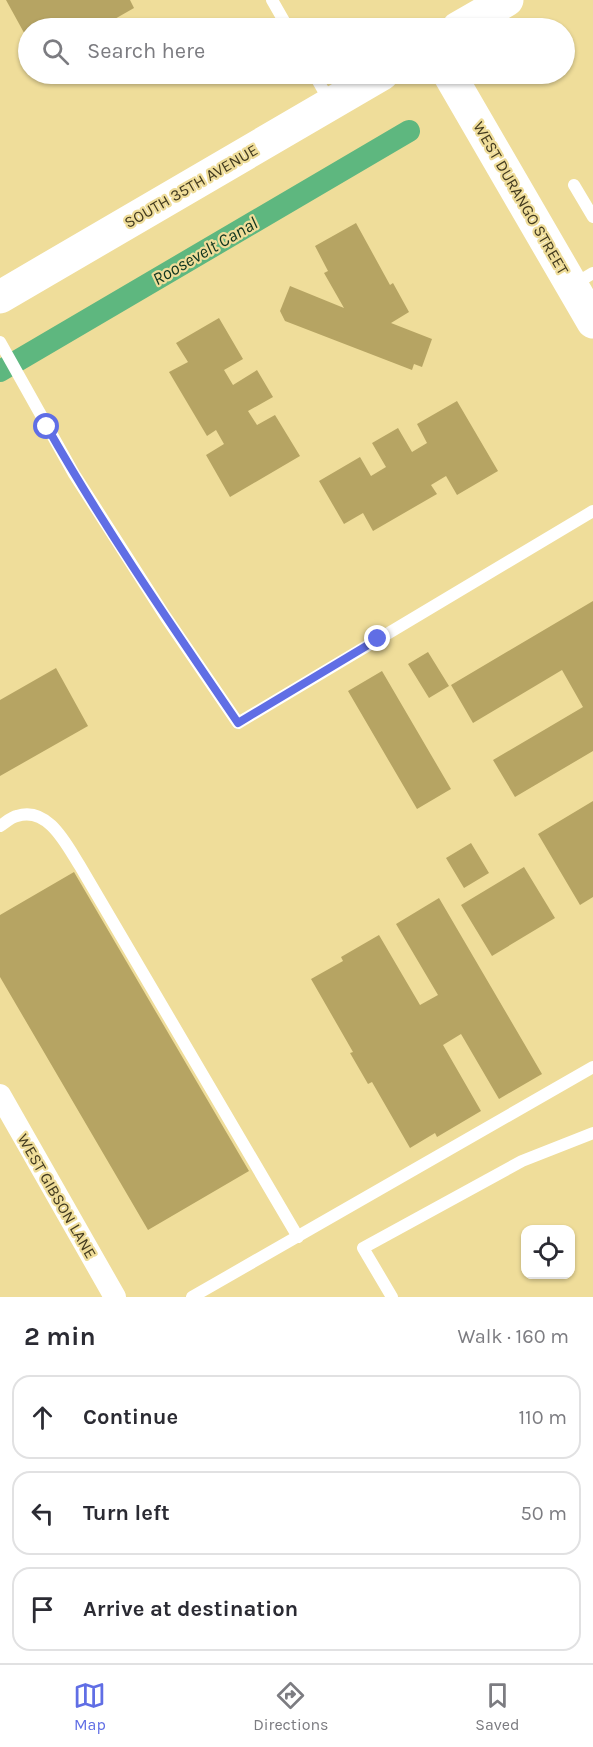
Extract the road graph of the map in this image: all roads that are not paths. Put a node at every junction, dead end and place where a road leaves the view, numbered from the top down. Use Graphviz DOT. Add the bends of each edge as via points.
graph roads {
  1 [pos="272,0"];
  2 [pos="507,0"];
  3 [pos="282,18"];
  4 [pos="476,18"];
  5 [pos="320,84"];
  6 [pos="364,84"];
  7 [pos="455,84"];
  8 [pos="330,103"];
  9 [pos="574,185"];
  10 [pos="593,217"];
  11 [pos="582,280"];
  12 [pos="0,297"];
  13 [pos="593,322"];
  14 [pos="0,342"];
  15 [pos="593,512"];
  16 [pos="0,826"];
  17 [pos="593,1067"];
  18 [pos="0,1095"];
  19 [pos="593,1133"];
  20 [pos="298,1237"];
  21 [pos="115,1297"];
  22 [pos="192,1297"];
  23 [pos="392,1297"];
  1 -- 3 [label="lane"];
  2 -- 4 [label="main road"];
  5 -- 8 [label="lane"];
  6 -- 8 [label="main road, SOUTH 35TH AVENUE"];
  7 -- 11 [label="main road, WEST DURANGO STREET"];
  8 -- 12 [label="main road, SOUTH 35TH AVENUE"];
  9 -- 10 [label="lane"];
  11 -- 13 [label="main road, WEST DURANGO STREET"];
  14 -- 15 [label="lane" via="74,474 238,723"];
  16 -- 20 [label="lane" via="17,815 35,815 52,825 80,866"];
  17 -- 20 [label="lane"];
  18 -- 21 [label="street, WEST GIBSON LANE"];
  19 -- 23 [label="lane" via="522,1161 363,1248"];
  20 -- 22 [label="lane"];
}
